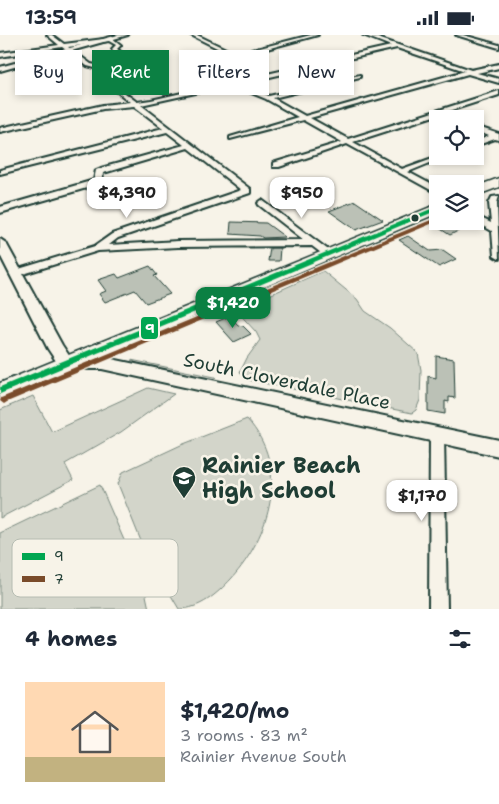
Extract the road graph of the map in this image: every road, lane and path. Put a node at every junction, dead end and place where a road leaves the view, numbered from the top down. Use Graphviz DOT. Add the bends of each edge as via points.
graph roads {
  1 [pos="49,35"];
  2 [pos="125,35"];
  3 [pos="316,35"];
  4 [pos="368,35"];
  5 [pos="458,35"];
  6 [pos="195,36"];
  7 [pos="206,36"];
  8 [pos="110,39"];
  9 [pos="63,45"];
  10 [pos="397,46"];
  11 [pos="499,47"];
  12 [pos="70,50"];
  13 [pos="115,50"];
  14 [pos="224,50"];
  15 [pos="259,50"];
  16 [pos="0,55"];
  17 [pos="15,65"];
  18 [pos="499,66"];
  19 [pos="0,69"];
  20 [pos="471,72"];
  21 [pos="269,75"];
  22 [pos="358,77"];
  23 [pos="499,81"];
  24 [pos="499,93"];
  25 [pos="124,95"];
  26 [pos="179,95"];
  27 [pos="261,95"];
  28 [pos="268,98"];
  29 [pos="136,104"];
  30 [pos="301,118"];
  31 [pos="168,129"];
  32 [pos="0,130"];
  33 [pos="484,132"];
  34 [pos="498,137"];
  35 [pos="232,138"];
  36 [pos="484,141"];
  37 [pos="347,143"];
  38 [pos="189,146"];
  39 [pos="429,161"];
  40 [pos="276,165"];
  41 [pos="0,172"];
  42 [pos="401,172"];
  43 [pos="499,183"];
  44 [pos="429,188"];
  45 [pos="484,189"];
  46 [pos="497,199"];
  47 [pos="262,203"];
  48 [pos="0,210"];
  49 [pos="429,212"];
  50 [pos="484,223"];
  51 [pos="495,229"];
  52 [pos="0,243"];
  53 [pos="314,243"];
  54 [pos="98,249"];
  55 [pos="328,254"];
  56 [pos="499,256"];
  57 [pos="16,273"];
  58 [pos="66,363"];
  59 [pos="0,391"];
  60 [pos="438,434"];
  61 [pos="499,447"];
  62 [pos="438,609"];
  1 -- 9 [label="street"];
  2 -- 8 [label="street"];
  3 -- 15 [label="street"];
  4 -- 10 [label="street"];
  5 -- 11 [label="street"];
  6 -- 7 [label="street"];
  6 -- 14 [label="street"];
  8 -- 9 [label="street"];
  8 -- 12 [label="street"];
  8 -- 13 [label="street" via="119,45"];
  9 -- 12 [label="street"];
  9 -- 16 [label="street"];
  10 -- 20 [label="street"];
  10 -- 21 [label="street"];
  17 -- 19 [label="street"];
  18 -- 20 [label="street"];
  20 -- 23 [label="street"];
  20 -- 30 [label="street"];
  22 -- 28 [label="street"];
  24 -- 37 [label="street"];
  25 -- 29 [label="street"];
  26 -- 29 [label="street"];
  27 -- 28 [label="street"];
  28 -- 30 [label="street"];
  29 -- 31 [label="street"];
  29 -- 32 [label="street" via="103,107"];
  30 -- 35 [label="street"];
  30 -- 37 [label="street"];
  31 -- 38 [label="street"];
  31 -- 41 [label="street"];
  33 -- 34 [label="street"];
  34 -- 36 [label="street"];
  37 -- 40 [label="street"];
  37 -- 42 [label="street"];
  38 -- 48 [label="street" via="104,169 99,172 96,182"];
  38 -- 54 [label="street" via="247,191 115,236"];
  39 -- 42 [label="street"];
  42 -- 44 [label="street"];
  43 -- 45 [label="main road"];
  46 -- 51 [label="street" via="493,203"];
  47 -- 53 [label="street"];
  49 -- 55 [label="main road"];
  50 -- 51 [label="street"];
  51 -- 56 [label="street"];
  52 -- 57 [label="street"];
  53 -- 54 [label="street" via="178,244"];
  53 -- 55 [label="street"];
  54 -- 57 [label="street"];
  55 -- 58 [label="main road"];
  57 -- 58 [label="street"];
  58 -- 59 [label="main road"];
  58 -- 60 [label="street, South Cloverdale Place" via="102,363"];
  60 -- 61 [label="street, South Cloverdale Place"];
  60 -- 62 [label="street"];
}
